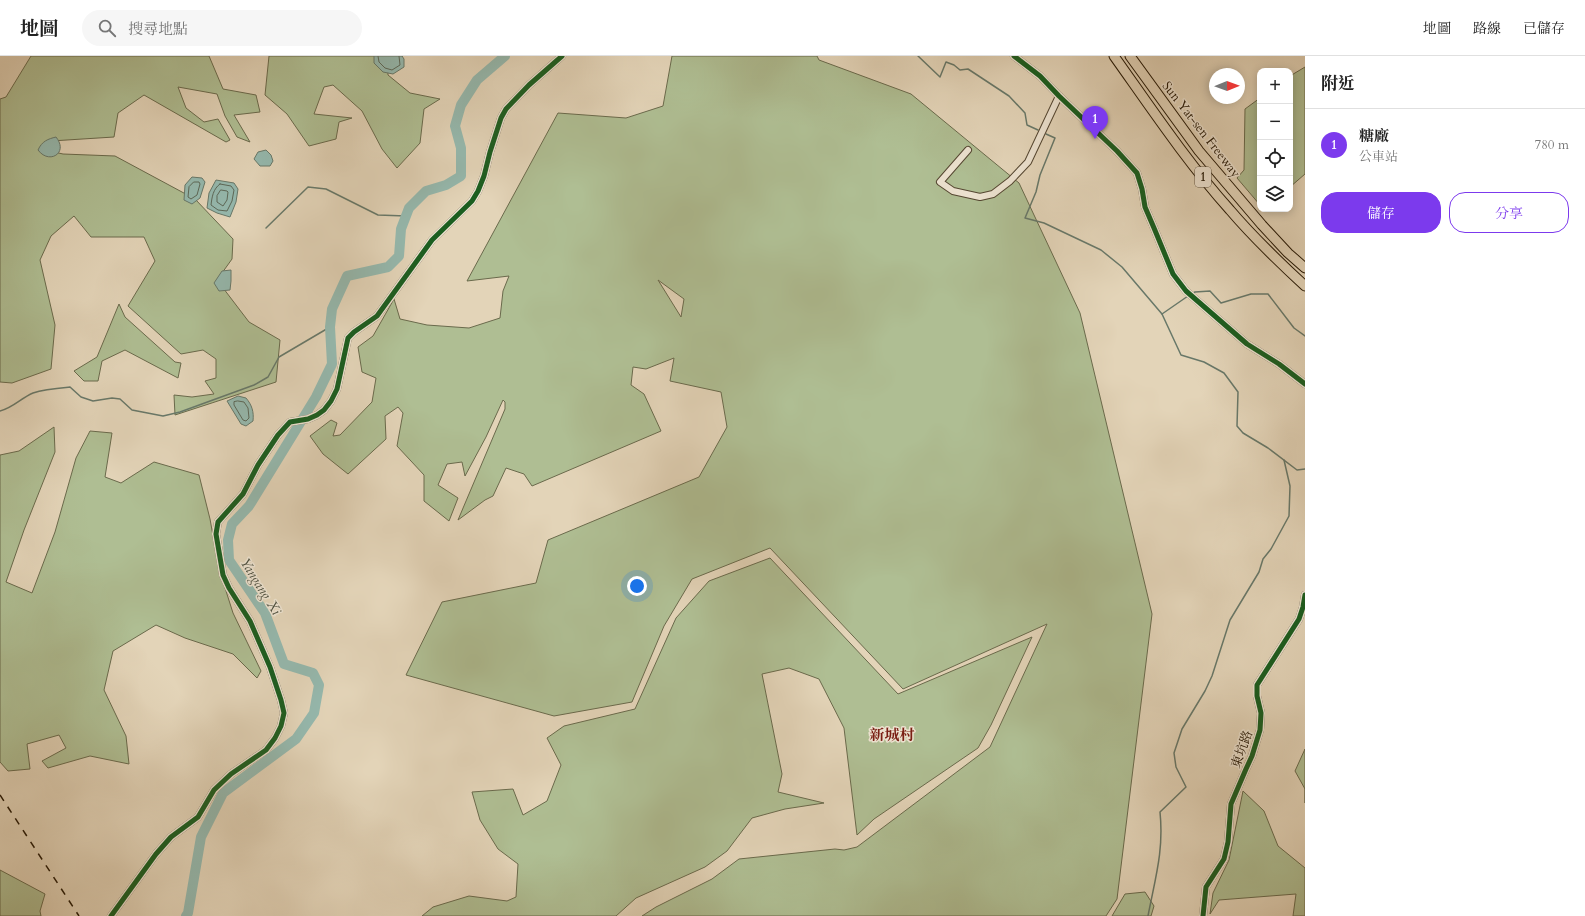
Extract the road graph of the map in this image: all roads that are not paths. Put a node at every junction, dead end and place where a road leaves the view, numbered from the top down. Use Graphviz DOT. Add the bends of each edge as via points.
graph roads {
  1 [pos="562,56"];
  2 [pos="1014,56"];
  3 [pos="1114,56"];
  4 [pos="1130,56"];
  5 [pos="1059,96"];
  6 [pos="968,150"];
  7 [pos="1305,268"];
  8 [pos="1305,286"];
  9 [pos="1305,384"];
  10 [pos="1305,596"];
  11 [pos="111,916"];
  12 [pos="1203,916"];
  1 -- 11 [label="street" via="506,109 484,176 472,201 432,240 377,316 348,338 337,389 331,401 317,415 290,422 258,465 243,494 218,522 216,534 223,575 228,588 250,621 276,687 284,713 281,726 266,750 231,774 214,790 198,817 171,837"];
  2 -- 5 [label="street" via="1040,76"];
  3 -- 8 [label="highway, Sun Yat-sen Freeway / 1" via="1224,204"];
  4 -- 7 [label="highway, Sun Yat-sen Freeway / 1" via="1199,151 1262,225"];
  5 -- 6 [label="street" via="1028,162 993,194 980,197 953,191 940,182"];
  5 -- 9 [label="street" via="1118,151 1137,173 1145,207 1173,274 1186,291 1247,344"];
  10 -- 12 [label="street, 東坑路" via="1299,619 1257,685 1261,713 1260,730 1232,804 1224,859 1206,887"];
}
